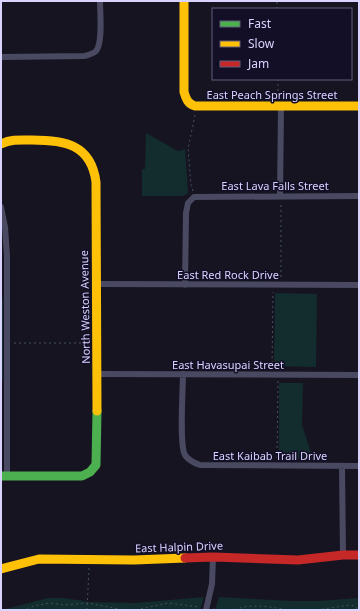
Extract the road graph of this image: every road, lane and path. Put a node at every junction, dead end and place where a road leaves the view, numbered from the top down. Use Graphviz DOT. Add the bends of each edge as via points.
graph roads {
  1 [pos="100,1"];
  2 [pos="184,1"];
  3 [pos="1,57"];
  4 [pos="278,80"];
  5 [pos="197,106"];
  6 [pos="359,106"];
  7 [pos="279,107"];
  8 [pos="1,144"];
  9 [pos="281,196"];
  10 [pos="359,196"];
  11 [pos="193,198"];
  12 [pos="1,207"];
  13 [pos="4,284"];
  14 [pos="96,284"];
  15 [pos="185,285"];
  16 [pos="273,285"];
  17 [pos="281,285"];
  18 [pos="359,285"];
  19 [pos="7,342"];
  20 [pos="97,344"];
  21 [pos="97,374"];
  22 [pos="183,374"];
  23 [pos="275,375"];
  24 [pos="359,375"];
  25 [pos="4,389"];
  26 [pos="277,466"];
  27 [pos="342,466"];
  28 [pos="359,466"];
  29 [pos="4,476"];
  30 [pos="343,555"];
  31 [pos="359,555"];
  32 [pos="213,557"];
  33 [pos="88,559"];
  34 [pos="1,569"];
  35 [pos="88,603"];
  36 [pos="206,609"];
  37 [pos="22,610"];
  38 [pos="87,610"];
  39 [pos="124,610"];
  40 [pos="136,610"];
  41 [pos="235,610"];
  42 [pos="288,610"];
  43 [pos="317,610"];
  44 [pos="358,610"];
  1 -- 3 [label="street" via="100,41 96,50 85,56"];
  2 -- 5 [label="street, East Peach Springs Street" via="184,92 186,101"];
  4 -- 7 [label="path"];
  5 -- 7 [label="street, East Peach Springs Street"];
  5 -- 11 [label="path" via="188,149"];
  6 -- 7 [label="street, East Peach Springs Street"];
  7 -- 9 [label="street"];
  8 -- 14 [label="street, North Weston Avenue" via="12,140 54,140 69,144 83,152 92,163 96,175"];
  9 -- 10 [label="street, East Lava Falls Street"];
  9 -- 11 [label="street, East Lava Falls Street"];
  9 -- 17 [label="path"];
  11 -- 15 [label="street" via="188,203 186,213"];
  12 -- 13 [label="street" via="5,227"];
  13 -- 19 [label="street"];
  14 -- 15 [label="street, East Red Rock Drive"];
  14 -- 20 [label="street, North Weston Avenue"];
  15 -- 16 [label="street, East Red Rock Drive"];
  16 -- 17 [label="street, East Red Rock Drive"];
  16 -- 23 [label="path"];
  17 -- 18 [label="street, East Red Rock Drive"];
  19 -- 20 [label="path"];
  19 -- 25 [label="street"];
  20 -- 21 [label="street, North Weston Avenue"];
  21 -- 22 [label="street, East Havasupai Street"];
  21 -- 29 [label="street, North Weston Avenue" via="96,465 90,472 82,476"];
  22 -- 23 [label="street, East Havasupai Street"];
  22 -- 26 [label="street, East Kaibab Trail Drive" via="182,441 184,454 191,462 200,465"];
  23 -- 24 [label="street, East Havasupai Street"];
  23 -- 26 [label="path"];
  25 -- 29 [label="street"];
  26 -- 27 [label="street, East Kaibab Trail Drive"];
  27 -- 28 [label="street, East Kaibab Trail Drive"];
  27 -- 30 [label="street"];
  30 -- 31 [label="street, East Halpin Drive"];
  30 -- 32 [label="street, East Halpin Drive" via="298,560"];
  32 -- 33 [label="street, East Halpin Drive"];
  32 -- 36 [label="street" via="212,584"];
  33 -- 34 [label="street, East Halpin Drive" via="39,559"];
  33 -- 35 [label="path"];
  35 -- 37 [label="path" via="38,604"];
  35 -- 38 [label="path"];
  35 -- 39 [label="path"];
  36 -- 40 [label="path" via="168,603"];
  41 -- 42 [label="path" via="250,606"];
  43 -- 44 [label="path" via="350,604"];
}
